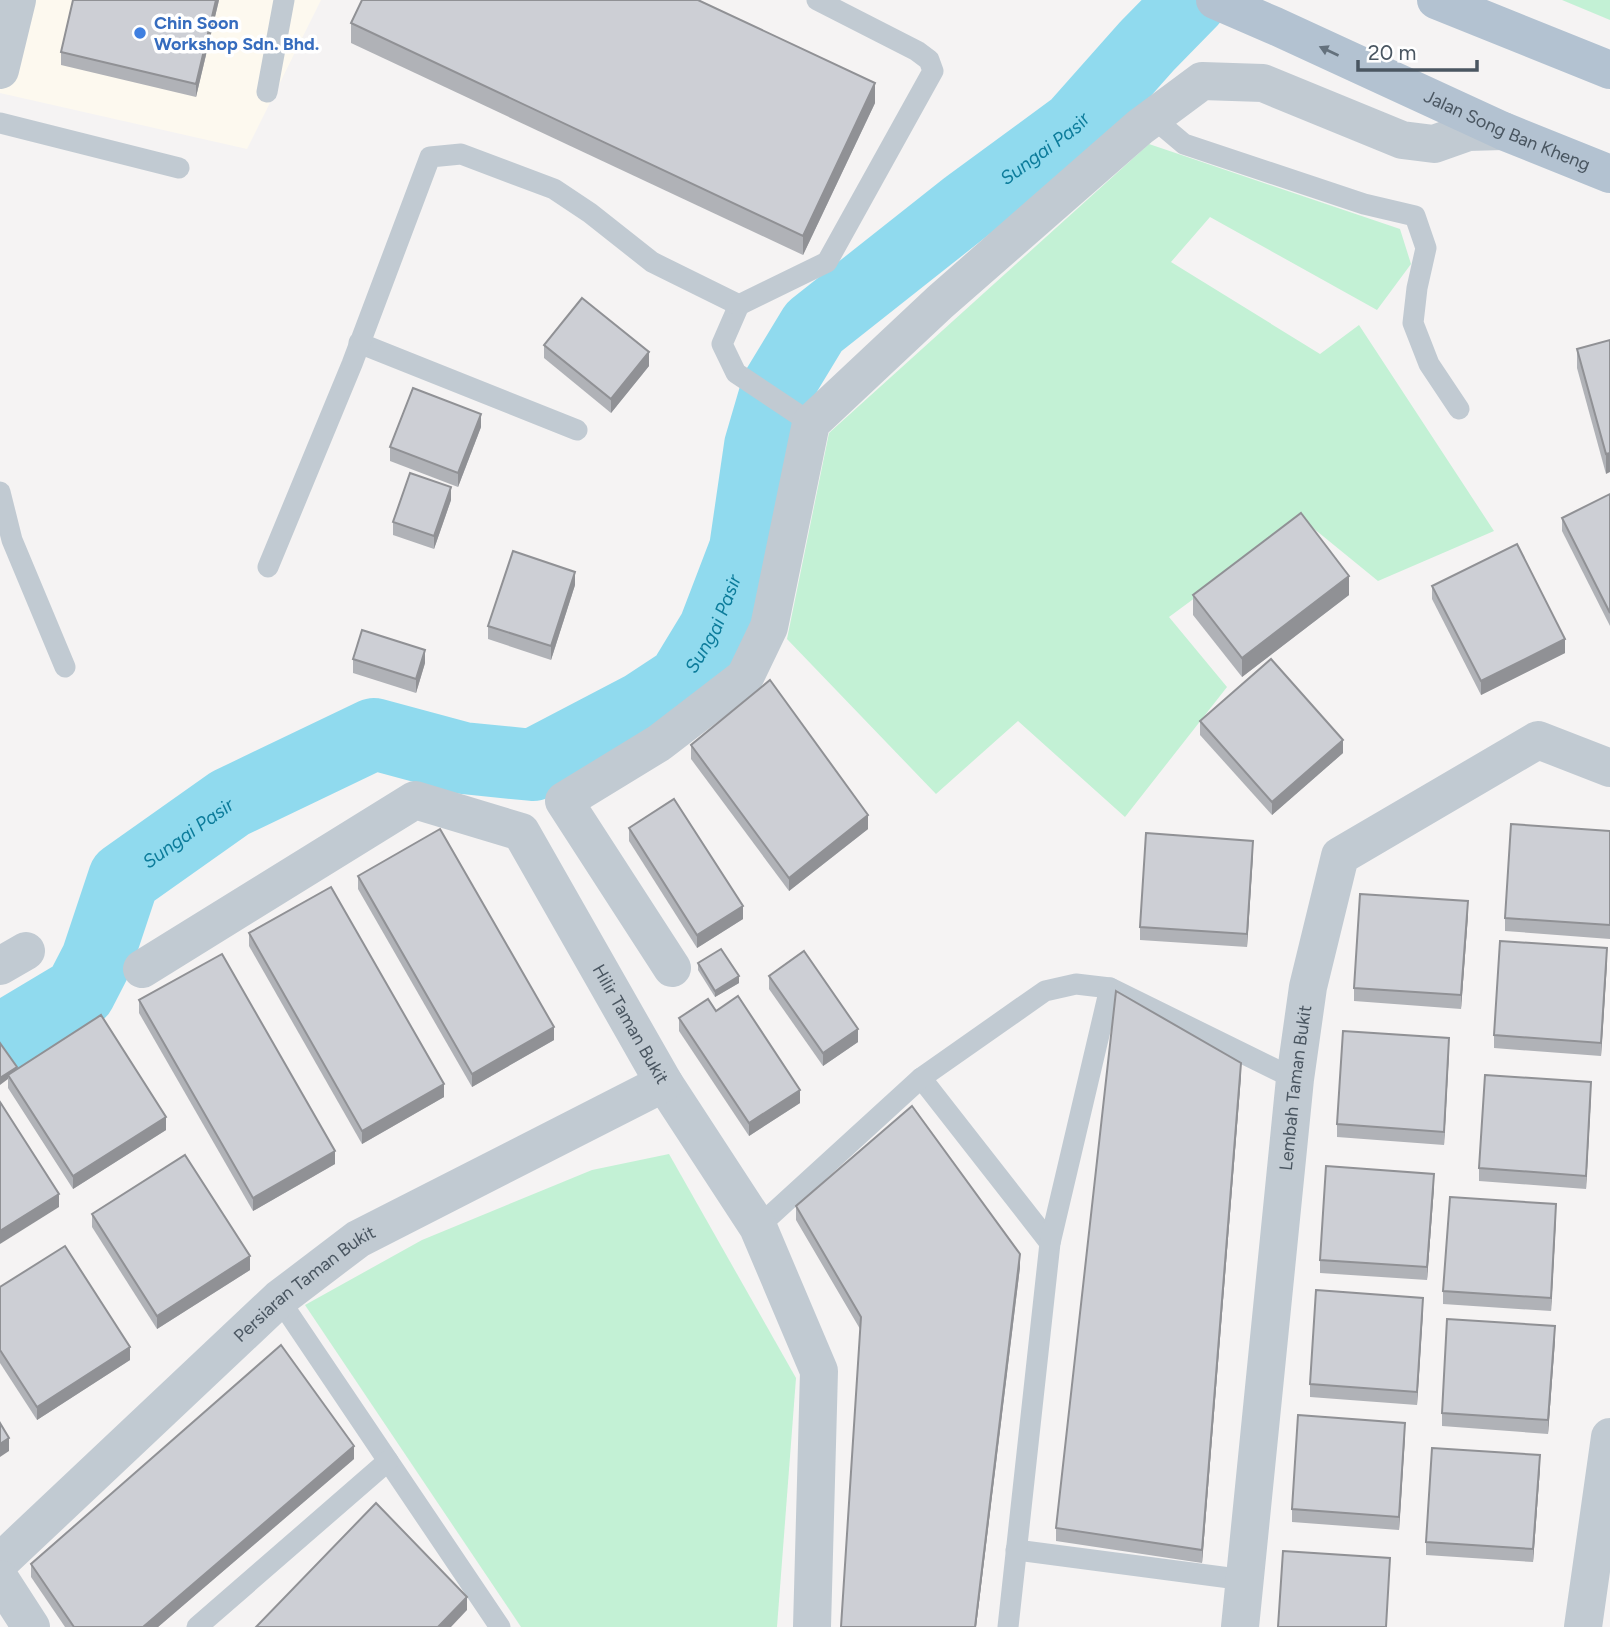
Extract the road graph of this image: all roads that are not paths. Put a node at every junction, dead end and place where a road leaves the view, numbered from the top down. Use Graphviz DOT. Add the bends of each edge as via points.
graph roads {
  1 [pos="17,0"];
  2 [pos="284,0"];
  3 [pos="817,0"];
  4 [pos="1215,0"];
  5 [pos="1436,0"];
  6 [pos="1610,70"];
  7 [pos="0,71"];
  8 [pos="267,92"];
  9 [pos="1153,117"];
  10 [pos="0,122"];
  11 [pos="1503,131"];
  12 [pos="179,169"];
  13 [pos="1610,174"];
  14 [pos="739,305"];
  15 [pos="359,343"];
  16 [pos="1459,409"];
  17 [pos="806,420"];
  18 [pos="577,430"];
  19 [pos="0,492"];
  20 [pos="268,567"];
  21 [pos="65,667"];
  22 [pos="1610,768"];
  23 [pos="671,968"];
  24 [pos="142,969"];
  25 [pos="1110,988"];
  26 [pos="921,1078"];
  27 [pos="1295,1079"];
  28 [pos="663,1083"];
  29 [pos="758,1227"];
  30 [pos="1050,1242"];
  31 [pos="279,1299"];
  32 [pos="1610,1437"];
  33 [pos="388,1461"];
  34 [pos="1016,1550"];
  35 [pos="0,1562"];
  36 [pos="0,1579"];
  37 [pos="1245,1580"];
  38 [pos="31,1627"];
  39 [pos="198,1627"];
  40 [pos="500,1627"];
  41 [pos="812,1627"];
  42 [pos="1008,1627"];
  43 [pos="1240,1627"];
  44 [pos="1583,1627"];
  1 -- 7 [label="street"];
  2 -- 8 [label="lane"];
  3 -- 14 [label="lane" via="917,51 929,60 933,71 827,262"];
  11 -- 4 [label="main road, Jalan Song Ban Kheng, one-way"];
  5 -- 6 [label="main road"];
  9 -- 11 [label="street" via="1202,81 1263,83 1402,140 1434,144 1468,132"];
  9 -- 16 [label="lane" via="1184,144 1364,204 1415,216 1426,248 1413,323 1429,364"];
  9 -- 17 [label="street"];
  10 -- 12 [label="lane"];
  11 -- 13 [label="main road, Jalan Song Ban Kheng"];
  14 -- 15 [label="lane" via="652,262 554,189 461,154 430,157"];
  14 -- 17 [label="lane" via="722,344 736,373"];
  15 -- 18 [label="lane"];
  15 -- 20 [label="lane"];
  17 -- 23 [label="street" via="769,627 746,677 659,743 564,801"];
  19 -- 21 [label="lane" via="12,540"];
  22 -- 27 [label="street, Lembah Taman Bukit" via="1538,740 1340,856 1308,987"];
  24 -- 28 [label="street, Hilir Taman Bukit" via="415,800 521,832"];
  25 -- 26 [label="lane" via="1076,984 1045,991"];
  25 -- 27 [label="lane"];
  25 -- 30 [label="lane"];
  26 -- 29 [label="lane"];
  26 -- 30 [label="lane"];
  27 -- 37 [label="street, Lembah Taman Bukit"];
  28 -- 29 [label="street, Hilir Taman Bukit"];
  28 -- 31 [label="street, Persiaran Taman Bukit" via="358,1239"];
  29 -- 41 [label="street, Hilir Taman Bukit" via="819,1371"];
  30 -- 34 [label="lane"];
  31 -- 33 [label="lane"];
  31 -- 35 [label="street, Persiaran Taman Bukit"];
  32 -- 44 [label="street"];
  33 -- 39 [label="lane"];
  33 -- 40 [label="lane"];
  34 -- 37 [label="lane"];
  34 -- 42 [label="lane"];
  36 -- 38 [label="street"];
  37 -- 43 [label="street, Lembah Taman Bukit"];
}
